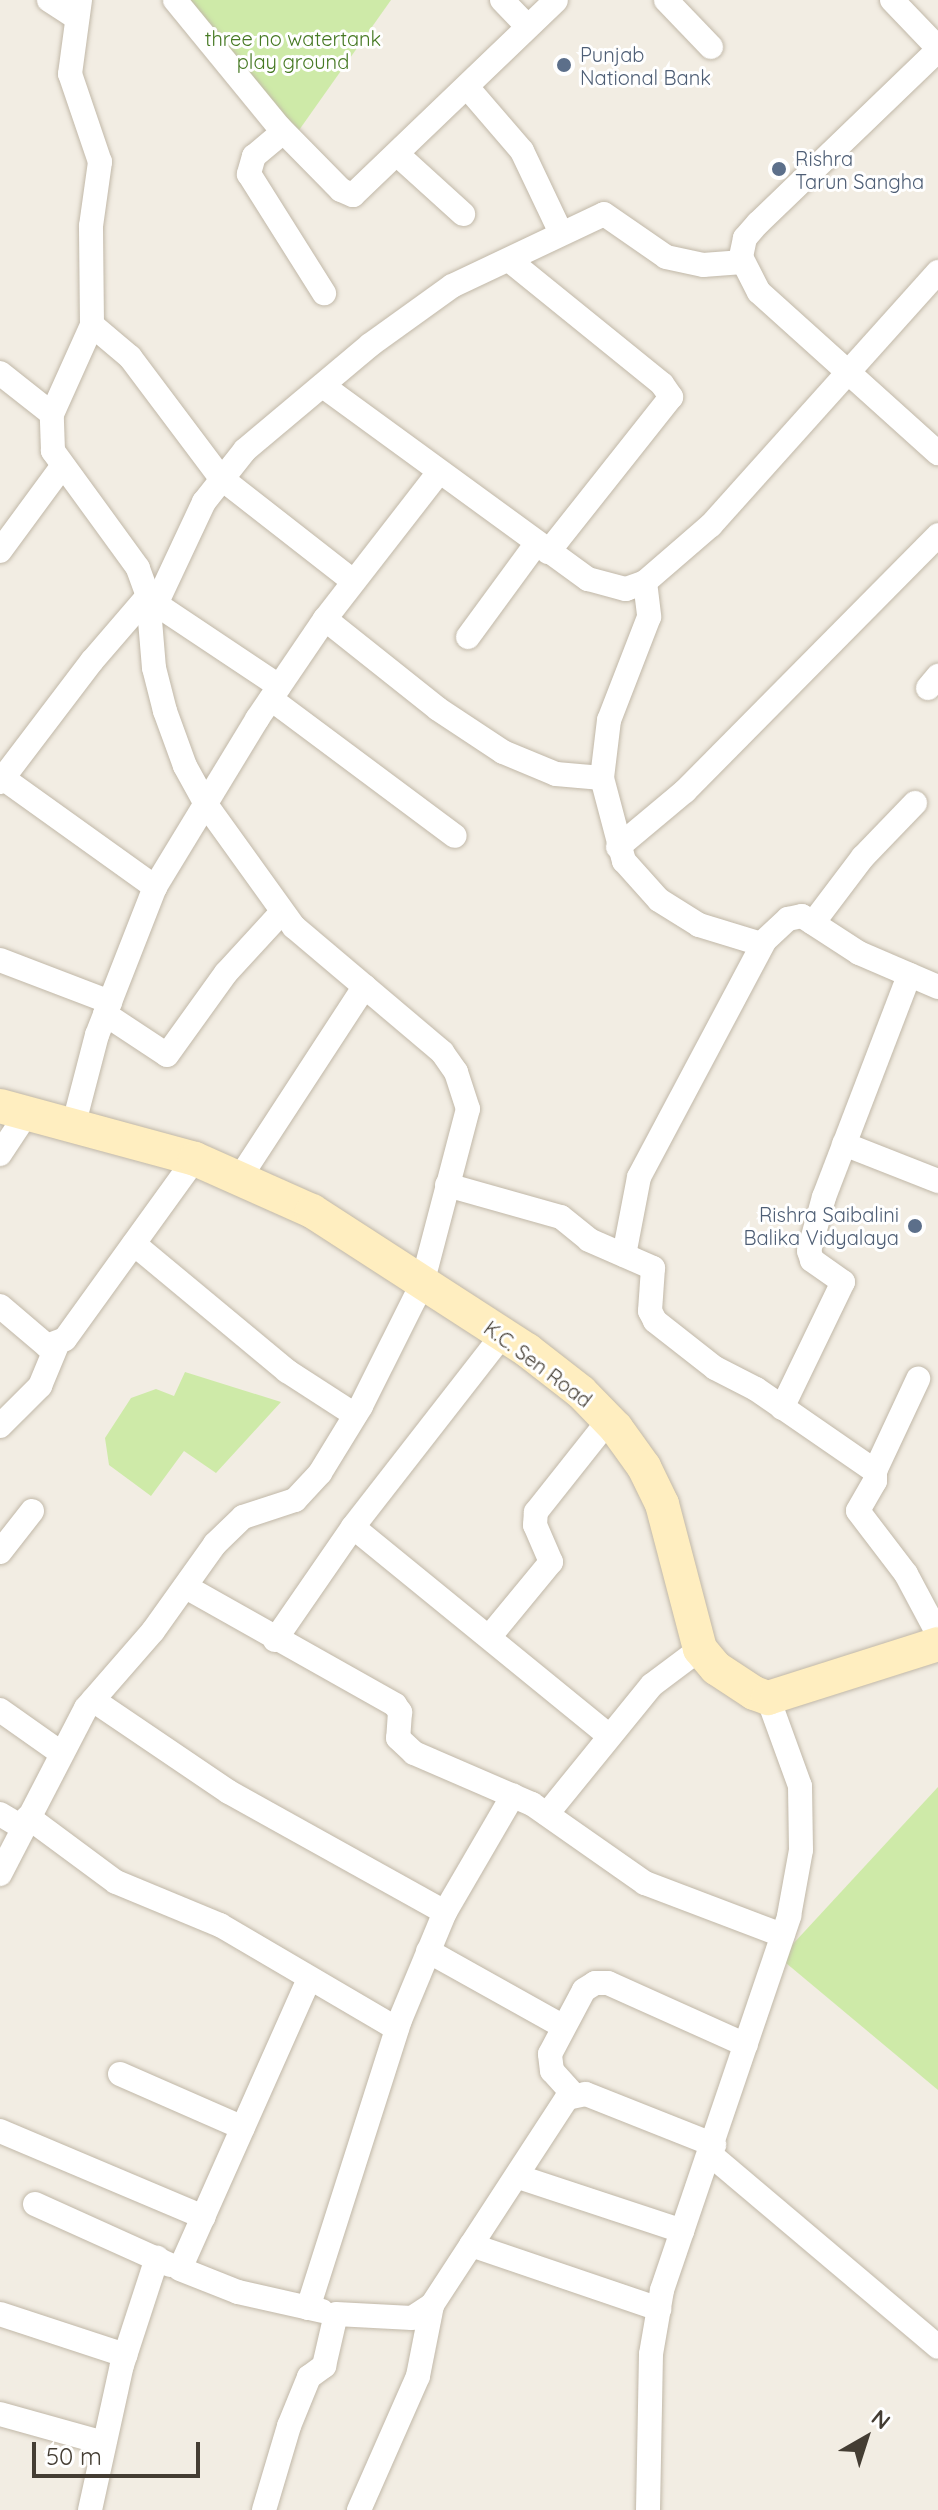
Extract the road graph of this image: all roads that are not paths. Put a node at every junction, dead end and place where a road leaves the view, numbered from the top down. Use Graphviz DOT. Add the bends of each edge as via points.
graph roads {
  1 [pos="49,0"];
  2 [pos="175,0"];
  3 [pos="502,0"];
  4 [pos="556,0"];
  5 [pos="666,0"];
  6 [pos="892,0"];
  7 [pos="79,9"];
  8 [pos="528,27"];
  9 [pos="711,47"];
  10 [pos="938,49"];
  11 [pos="467,87"];
  12 [pos="283,132"];
  13 [pos="398,155"];
  14 [pos="463,214"];
  15 [pos="561,233"];
  16 [pos="509,260"];
  17 [pos="743,262"];
  18 [pos="938,272"];
  19 [pos="324,293"];
  20 [pos="92,325"];
  21 [pos="0,373"];
  22 [pos="847,375"];
  23 [pos="323,386"];
  24 [pos="52,414"];
  25 [pos="938,453"];
  26 [pos="61,468"];
  27 [pos="439,472"];
  28 [pos="221,478"];
  29 [pos="938,535"];
  30 [pos="542,548"];
  31 [pos="0,551"];
  32 [pos="353,581"];
  33 [pos="645,582"];
  34 [pos="152,605"];
  35 [pos="325,619"];
  36 [pos="468,637"];
  37 [pos="275,693"];
  38 [pos="602,778"];
  39 [pos="1,779"];
  40 [pos="915,803"];
  41 [pos="207,806"];
  42 [pos="455,836"];
  43 [pos="618,847"];
  44 [pos="155,887"];
  45 [pos="281,913"];
  46 [pos="813,923"];
  47 [pos="764,942"];
  48 [pos="0,960"];
  49 [pos="909,975"];
  50 [pos="365,986"];
  51 [pos="938,987"];
  52 [pos="108,1008"];
  53 [pos="14,1110"];
  54 [pos="74,1123"];
  55 [pos="844,1144"];
  56 [pos="0,1154"];
  57 [pos="195,1159"];
  58 [pos="239,1179"];
  59 [pos="938,1181"];
  60 [pos="447,1185"];
  61 [pos="134,1244"];
  62 [pos="624,1255"];
  63 [pos="422,1284"];
  64 [pos="0,1306"];
  65 [pos="503,1334"];
  66 [pos="57,1345"];
  67 [pos="918,1379"];
  68 [pos="782,1408"];
  69 [pos="355,1415"];
  70 [pos="609,1420"];
  71 [pos="0,1426"];
  72 [pos="875,1471"];
  73 [pos="32,1511"];
  74 [pos="353,1527"];
  75 [pos="0,1552"];
  76 [pos="186,1587"];
  77 [pos="938,1634"];
  78 [pos="490,1636"];
  79 [pos="275,1640"];
  80 [pos="938,1644"];
  81 [pos="700,1649"];
  82 [pos="768,1698"];
  83 [pos="93,1700"];
  84 [pos="0,1710"];
  85 [pos="609,1736"];
  86 [pos="61,1753"];
  87 [pos="513,1795"];
  88 [pos="0,1814"];
  89 [pos="547,1814"];
  90 [pos="25,1823"];
  91 [pos="0,1874"];
  92 [pos="445,1912"];
  93 [pos="782,1935"];
  94 [pos="428,1951"];
  95 [pos="309,1979"];
  96 [pos="562,2026"];
  97 [pos="397,2029"];
  98 [pos="746,2045"];
  99 [pos="120,2074"];
  100 [pos="573,2094"];
  101 [pos="243,2128"];
  102 [pos="0,2131"];
  103 [pos="713,2150"];
  104 [pos="519,2177"];
  105 [pos="35,2204"];
  106 [pos="204,2217"];
  107 [pos="682,2231"];
  108 [pos="471,2245"];
  109 [pos="157,2258"];
  110 [pos="180,2269"];
  111 [pos="432,2305"];
  112 [pos="308,2308"];
  113 [pos="659,2309"];
  114 [pos="0,2314"];
  115 [pos="336,2314"];
  116 [pos="938,2347"];
  117 [pos="125,2355"];
  118 [pos="0,2414"];
  119 [pos="104,2443"];
  120 [pos="90,2510"];
  121 [pos="264,2510"];
  122 [pos="359,2510"];
  123 [pos="648,2510"];
  1 -- 7 [label="street"];
  2 -- 12 [label="street"];
  3 -- 8 [label="street"];
  4 -- 8 [label="street"];
  5 -- 9 [label="street"];
  6 -- 10 [label="street"];
  7 -- 20 [label="street" via="70,60 72,90 100,162 91,226"];
  8 -- 11 [label="street"];
  10 -- 17 [label="street" via="758,223 741,247"];
  11 -- 13 [label="street"];
  11 -- 15 [label="street" via="522,151"];
  12 -- 13 [label="street" via="347,194 366,187"];
  12 -- 19 [label="street" via="250,161 249,174"];
  13 -- 14 [label="street"];
  15 -- 16 [label="street"];
  15 -- 17 [label="street" via="604,214 666,257 703,265"];
  16 -- 23 [label="street" via="426,303"];
  16 -- 30 [label="street" via="662,384 671,397"];
  17 -- 22 [label="street" via="759,292"];
  18 -- 22 [label="street"];
  20 -- 24 [label="street"];
  20 -- 28 [label="street" via="130,357"];
  21 -- 24 [label="street"];
  22 -- 25 [label="street"];
  22 -- 33 [label="street" via="711,525"];
  23 -- 27 [label="street"];
  23 -- 28 [label="street" via="265,432"];
  24 -- 26 [label="street" via="49,437"];
  26 -- 31 [label="street"];
  26 -- 34 [label="street" via="127,550"];
  27 -- 30 [label="street"];
  27 -- 32 [label="street"];
  28 -- 32 [label="street"];
  28 -- 34 [label="street"];
  29 -- 43 [label="street" via="685,791"];
  30 -- 33 [label="street" via="607,586 626,589"];
  30 -- 36 [label="street"];
  32 -- 35 [label="street"];
  33 -- 38 [label="street" via="649,617 609,720"];
  34 -- 37 [label="street"];
  34 -- 39 [label="street" via="92,661"];
  34 -- 41 [label="street" via="154,668 165,711"];
  35 -- 37 [label="street"];
  35 -- 38 [label="street" via="438,709 503,752 556,774"];
  37 -- 41 [label="street"];
  37 -- 42 [label="street"];
  38 -- 43 [label="street"];
  39 -- 44 [label="street"];
  40 -- 46 [label="street" via="863,857"];
  41 -- 44 [label="street"];
  41 -- 45 [label="street"];
  43 -- 47 [label="street" via="636,877 681,915 741,940"];
  44 -- 52 [label="street"];
  45 -- 50 [label="street"];
  45 -- 52 [label="street" via="226,973 167,1055"];
  46 -- 47 [label="street" via="793,916"];
  46 -- 49 [label="street" via="859,953"];
  47 -- 62 [label="street" via="639,1177"];
  48 -- 52 [label="street"];
  49 -- 51 [label="street"];
  49 -- 55 [label="street"];
  50 -- 58 [label="street"];
  50 -- 60 [label="street" via="442,1052 465,1092 465,1130"];
  52 -- 54 [label="street"];
  53 -- 54 [label="street, K.C. Sen Road"];
  53 -- 56 [label="street"];
  54 -- 57 [label="street, K.C. Sen Road"];
  55 -- 59 [label="street"];
  55 -- 68 [label="street" via="809,1251 812,1260 843,1282"];
  57 -- 58 [label="street, K.C. Sen Road"];
  57 -- 61 [label="street"];
  58 -- 63 [label="street, K.C. Sen Road" via="312,1211"];
  60 -- 62 [label="street" via="561,1217 589,1240"];
  60 -- 63 [label="street"];
  61 -- 66 [label="street" via="73,1332"];
  61 -- 69 [label="street" via="287,1371"];
  62 -- 68 [label="street" via="653,1268 650,1311 655,1321 715,1368"];
  63 -- 65 [label="street, K.C. Sen Road"];
  63 -- 69 [label="street"];
  64 -- 66 [label="street" via="36,1339"];
  65 -- 70 [label="street, K.C. Sen Road" via="581,1392"];
  65 -- 74 [label="street"];
  66 -- 71 [label="street" via="40,1386"];
  67 -- 72 [label="street"];
  68 -- 72 [label="street"];
  69 -- 76 [label="street" via="305,1491 281,1507 243,1517 215,1544"];
  70 -- 78 [label="street" via="536,1512 535,1525 551,1562"];
  70 -- 81 [label="street, K.C. Sen Road" via="644,1467 662,1504"];
  72 -- 77 [label="street" via="858,1511 906,1574"];
  73 -- 75 [label="street"];
  74 -- 78 [label="street"];
  74 -- 79 [label="street"];
  76 -- 79 [label="street"];
  76 -- 83 [label="street"];
  78 -- 85 [label="street"];
  79 -- 87 [label="street" via="398,1708 398,1738 406,1748"];
  80 -- 82 [label="street"];
  81 -- 82 [label="street" via="733,1681"];
  81 -- 85 [label="street" via="660,1677"];
  82 -- 93 [label="street" via="792,1760 802,1810 795,1889"];
  83 -- 86 [label="street"];
  83 -- 92 [label="street" via="229,1792"];
  84 -- 86 [label="street"];
  85 -- 89 [label="street"];
  86 -- 90 [label="street"];
  87 -- 89 [label="street"];
  87 -- 92 [label="street"];
  88 -- 90 [label="street"];
  89 -- 93 [label="street" via="645,1883"];
  90 -- 91 [label="street"];
  90 -- 95 [label="street" via="116,1882 220,1925"];
  92 -- 94 [label="street"];
  93 -- 98 [label="street"];
  94 -- 96 [label="street"];
  94 -- 97 [label="street"];
  95 -- 97 [label="street"];
  95 -- 101 [label="street"];
  96 -- 98 [label="street" via="584,1990 602,1982"];
  96 -- 100 [label="street" via="550,2062 557,2079"];
  97 -- 112 [label="street"];
  98 -- 103 [label="street"];
  99 -- 101 [label="street"];
  100 -- 103 [label="street"];
  100 -- 104 [label="street"];
  101 -- 106 [label="street"];
  102 -- 106 [label="street"];
  103 -- 107 [label="street"];
  103 -- 116 [label="street"];
  104 -- 107 [label="street"];
  104 -- 108 [label="street"];
  105 -- 109 [label="street"];
  106 -- 110 [label="street"];
  107 -- 113 [label="street"];
  108 -- 111 [label="street"];
  108 -- 113 [label="street"];
  109 -- 110 [label="street"];
  109 -- 117 [label="street"];
  110 -- 112 [label="street" via="238,2292"];
  111 -- 115 [label="street" via="412,2318"];
  111 -- 122 [label="street" via="418,2376"];
  112 -- 115 [label="street"];
  113 -- 123 [label="street" via="649,2380"];
  114 -- 117 [label="street"];
  115 -- 121 [label="street" via="324,2366 309,2377"];
  117 -- 119 [label="street"];
  118 -- 119 [label="street"];
  119 -- 120 [label="street"];
}
